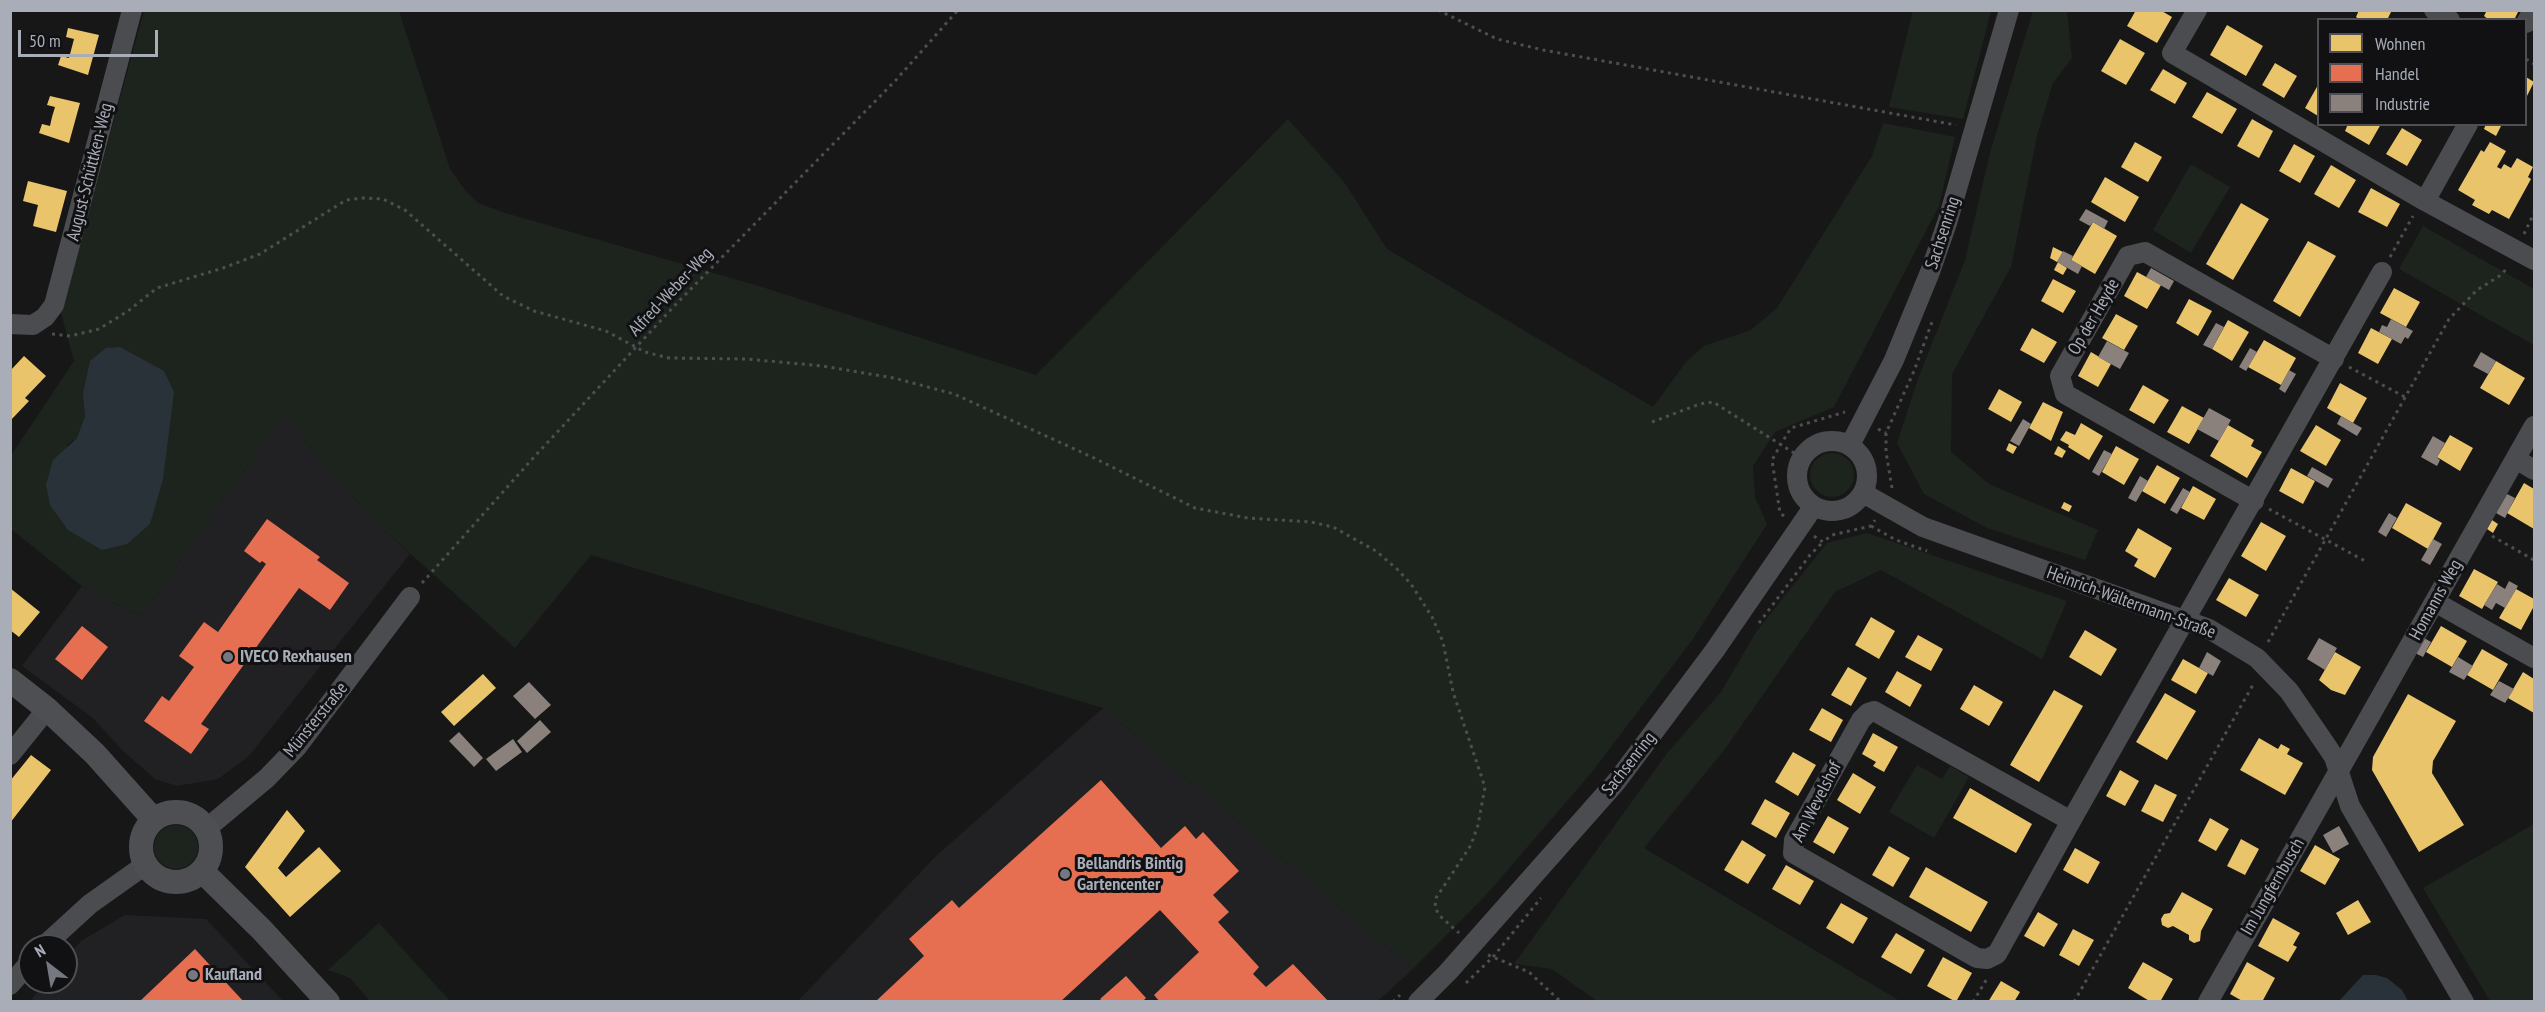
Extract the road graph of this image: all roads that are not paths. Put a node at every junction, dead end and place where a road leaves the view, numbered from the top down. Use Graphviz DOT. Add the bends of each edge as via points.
graph roads {
  1 [pos="132,10"];
  2 [pos="2009,10"];
  3 [pos="2197,10"];
  4 [pos="2434,10"];
  5 [pos="2447,18"];
  6 [pos="2467,126"];
  7 [pos="2425,201"];
  8 [pos="2535,260"];
  9 [pos="2382,272"];
  10 [pos="10,324"];
  11 [pos="2334,359"];
  12 [pos="2535,426"];
  13 [pos="1850,445"];
  14 [pos="2516,459"];
  15 [pos="2535,470"];
  16 [pos="1863,493"];
  17 [pos="2254,501"];
  18 [pos="1814,506"];
  19 [pos="410,597"];
  20 [pos="2435,602"];
  21 [pos="2185,621"];
  22 [pos="2535,658"];
  23 [pos="10,680"];
  24 [pos="47,709"];
  25 [pos="10,755"];
  26 [pos="2339,774"];
  27 [pos="154,820"];
  28 [pos="2071,821"];
  29 [pos="206,829"];
  30 [pos="145,865"];
  31 [pos="202,872"];
  32 [pos="57,934"];
  33 [pos="328,1002"];
  34 [pos="1418,1002"];
  35 [pos="2208,1002"];
  36 [pos="2464,1002"];
  1 -- 10 [label="street, August-Schüttken-Weg" via="54,305 33,325"];
  2 -- 13 [label="street, Sachsenring" via="1930,273 1894,360"];
  3 -- 7 [label="street" via="2172,53"];
  4 -- 5 [label="street"];
  6 -- 7 [label="street"];
  7 -- 8 [label="street"];
  9 -- 11 [label="street"];
  11 -- 17 [label="street"];
  11 -- 17 [label="street, Op der Heyde" via="2145,252 2128,256 2060,376 2065,394"];
  12 -- 14 [label="street, Homanns Weg"];
  13 -- 16 [label="street" via="1866,466 1868,476"];
  13 -- 18 [label="street" via="1840,441 1818,443 1802,458 1798,468 1800,489"];
  14 -- 15 [label="street"];
  14 -- 20 [label="street, Homanns Weg"];
  16 -- 18 [label="street" via="1841,510"];
  16 -- 21 [label="street, Heinrich-Wältermann-Straße" via="1923,527"];
  17 -- 21 [label="street"];
  18 -- 34 [label="street, Sachsenring" via="1715,650 1617,781"];
  19 -- 29 [label="street, Münsterstraße" via="297,747"];
  20 -- 22 [label="street"];
  20 -- 26 [label="street, Homanns Weg"];
  21 -- 26 [label="street, Heinrich-Wältermann-Straße" via="2210,629 2261,662 2303,709 2334,757"];
  21 -- 28 [label="street, Am Wevelshof"];
  23 -- 24 [label="main road"];
  24 -- 25 [label="street"];
  24 -- 27 [label="main road" via="95,754"];
  26 -- 35 [label="street, Im Jungfernbusch"];
  26 -- 36 [label="street, Heinrich-Wältermann-Straße" via="2350,806"];
  27 -- 29 [label="main road" via="182,812 200,821"];
  27 -- 30 [label="main road" via="142,836 141,856"];
  28 -- 28 [label="street, Am Wevelshof" via="1998,954 1987,959 1977,958 1793,853 1794,840 1861,720 1874,711"];
  29 -- 31 [label="main road" via="212,848"];
  30 -- 31 [label="main road" via="160,879 170,882 190,880"];
  30 -- 32 [label="street" via="90,904"];
  31 -- 33 [label="main road"];
}
